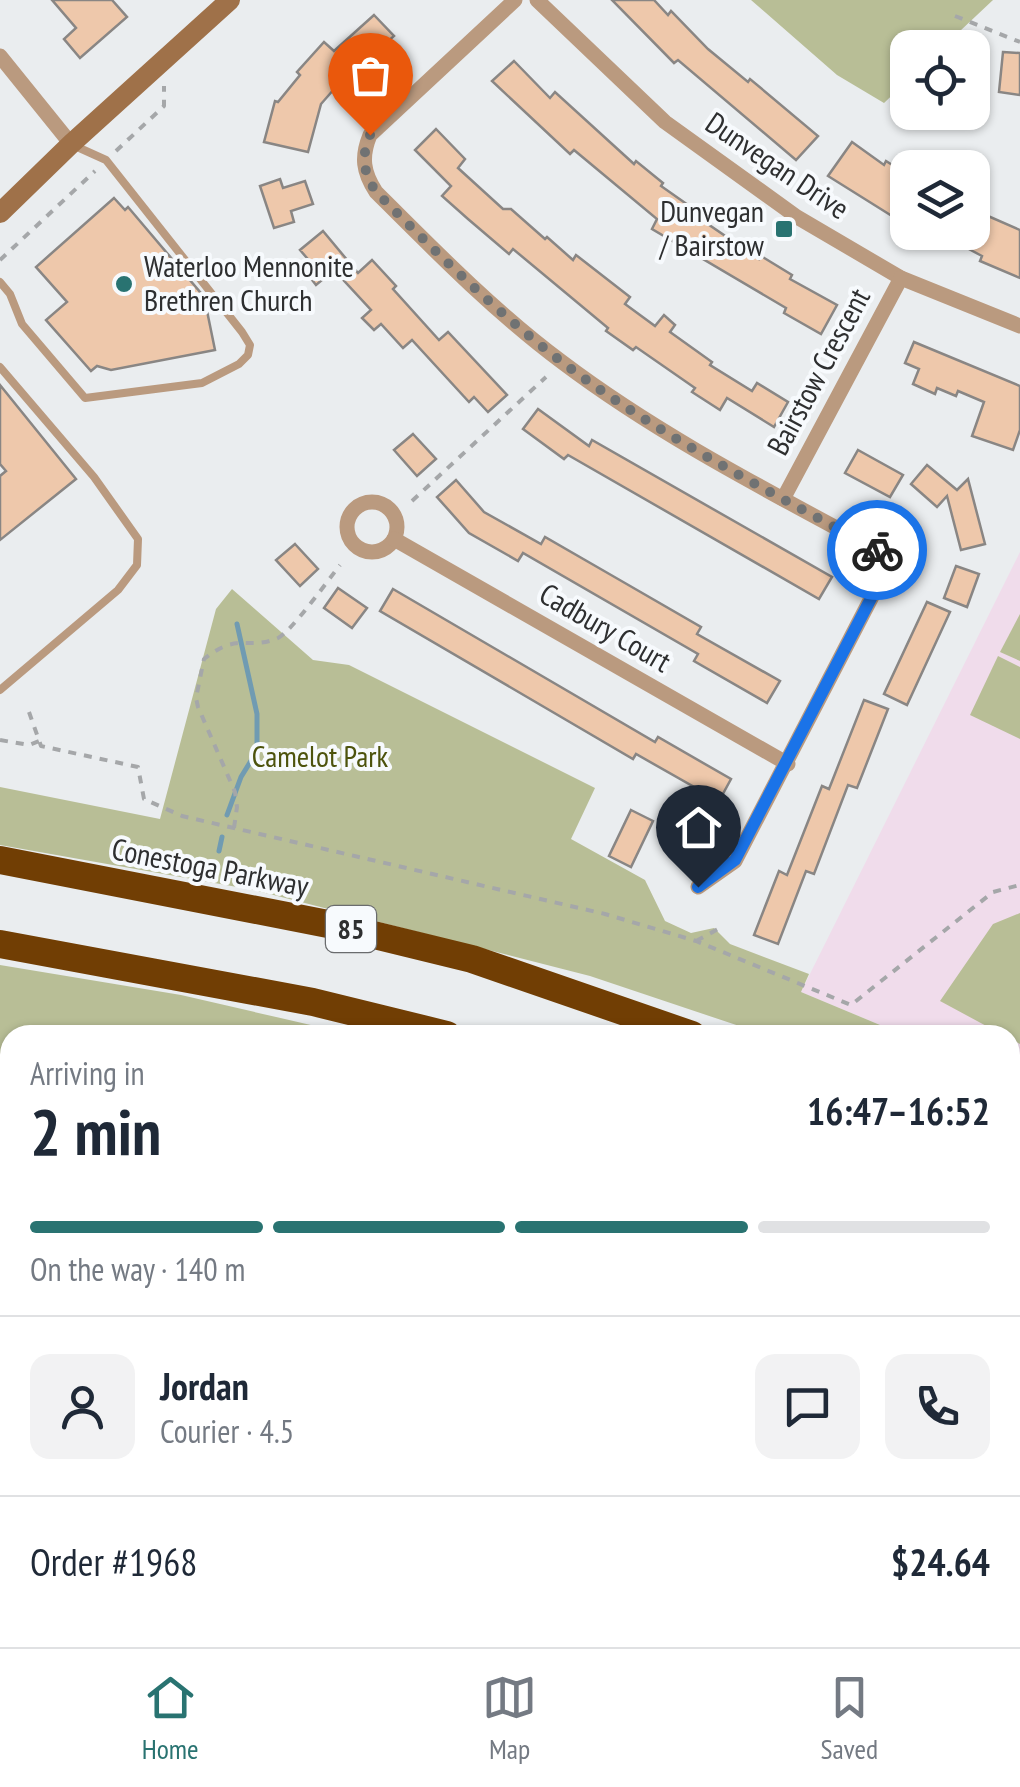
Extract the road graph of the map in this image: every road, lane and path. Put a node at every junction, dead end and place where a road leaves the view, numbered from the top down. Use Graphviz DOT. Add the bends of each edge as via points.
graph roads {
  1 [pos="230,0"];
  2 [pos="514,0"];
  3 [pos="537,0"];
  4 [pos="954,16"];
  5 [pos="1020,42"];
  6 [pos="0,56"];
  7 [pos="164,106"];
  8 [pos="71,144"];
  9 [pos="106,160"];
  10 [pos="0,213"];
  11 [pos="0,260"];
  12 [pos="901,278"];
  13 [pos="0,282"];
  14 [pos="1020,326"];
  15 [pos="0,367"];
  16 [pos="546,377"];
  17 [pos="783,499"];
  18 [pos="412,501"];
  19 [pos="394,539"];
  20 [pos="340,565"];
  21 [pos="0,690"];
  22 [pos="29,712"];
  23 [pos="0,740"];
  24 [pos="39,741"];
  25 [pos="788,764"];
  26 [pos="234,828"];
  27 [pos="0,860"];
  28 [pos="1020,885"];
  29 [pos="698,887"];
  30 [pos="720,928"];
  31 [pos="696,941"];
  32 [pos="0,944"];
  33 [pos="406,1025"];
  34 [pos="663,1025"];
  1 -- 8 [label="main road"];
  2 -- 17 [label="street, Bairstow Crescent" via="370,135 366,176 459,274 565,365"];
  3 -- 12 [label="street, Dunvegan Drive" via="666,122 796,217"];
  4 -- 5 [label="path"];
  6 -- 8 [label="street"];
  7 -- 9 [label="path"];
  8 -- 9 [label="lane"];
  8 -- 10 [label="main road"];
  9 -- 11 [label="path"];
  9 -- 13 [label="lane" via="242,332 248,355 202,384 84,398 22,324"];
  12 -- 14 [label="street, Dunvegan Drive"];
  12 -- 17 [label="street, Bairstow Crescent"];
  15 -- 21 [label="lane" via="138,539 137,565 118,590"];
  16 -- 18 [label="path"];
  17 -- 25 [label="street" via="892,558"];
  19 -- 25 [label="street, Cadbury Court"];
  20 -- 26 [label="path" via="280,637 220,646 204,659 196,698 235,792"];
  22 -- 24 [label="path"];
  23 -- 24 [label="path"];
  24 -- 26 [label="path" via="138,766 144,799"];
  25 -- 29 [label="street" via="735,860"];
  26 -- 31 [label="path" via="531,894"];
  27 -- 34 [label="highway, Conestoga Parkway / 85" via="333,924 472,959"];
  28 -- 31 [label="path" via="993,892 851,1005"];
  30 -- 31 [label="path"];
  32 -- 33 [label="highway"];
}
